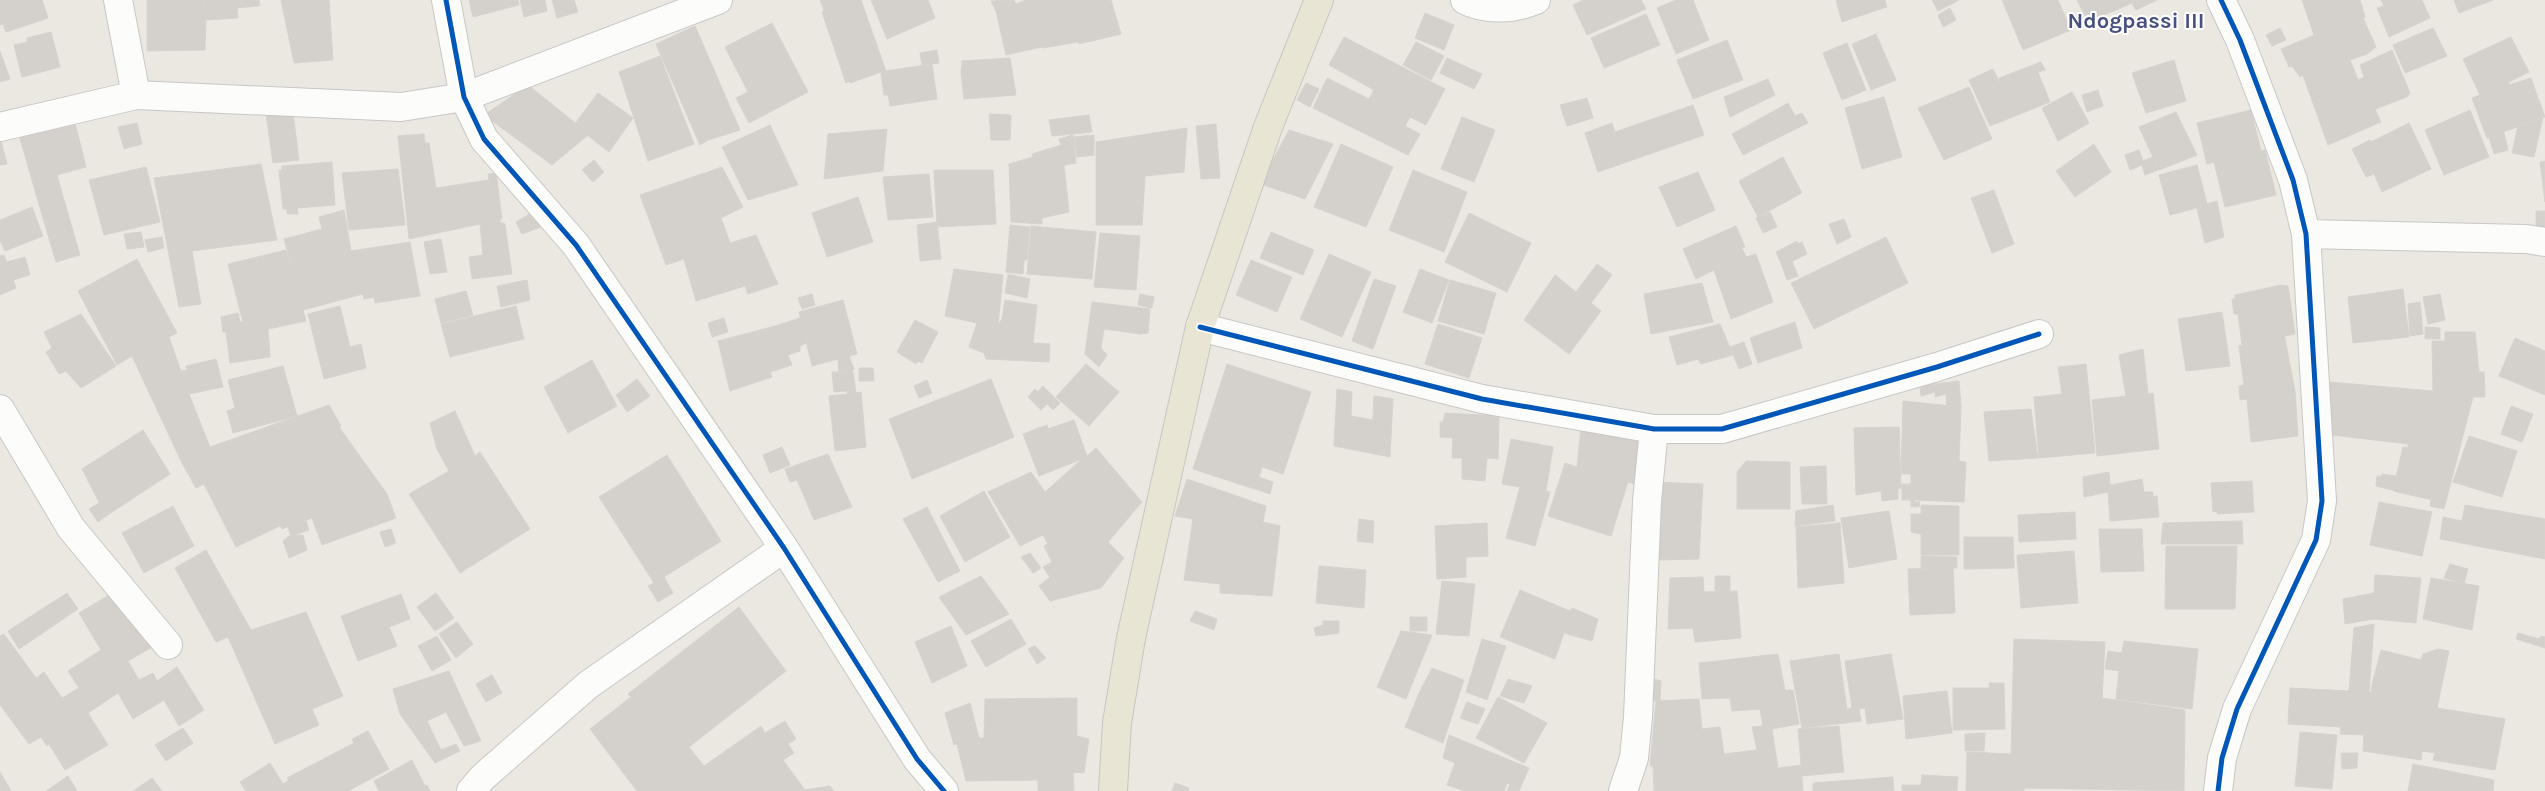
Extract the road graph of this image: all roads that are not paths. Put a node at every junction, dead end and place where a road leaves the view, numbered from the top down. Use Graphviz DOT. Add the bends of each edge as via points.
graph roads {
  1 [pos="118,0"];
  2 [pos="446,0"];
  3 [pos="718,0"];
  4 [pos="1319,0"];
  5 [pos="1465,0"];
  6 [pos="1536,0"];
  7 [pos="2221,0"];
  8 [pos="136,95"];
  9 [pos="464,97"];
  10 [pos="0,127"];
  11 [pos="2306,234"];
  12 [pos="2545,242"];
  13 [pos="1200,327"];
  14 [pos="2039,334"];
  15 [pos="0,409"];
  16 [pos="1654,429"];
  17 [pos="784,548"];
  18 [pos="168,645"];
  19 [pos="482,786"];
  20 [pos="944,791"];
  21 [pos="1113,791"];
  22 [pos="1623,791"];
  23 [pos="2218,791"];
  1 -- 8 [label="street"];
  2 -- 9 [label="street"];
  3 -- 9 [label="street"];
  4 -- 13 [label="main road" via="1268,127"];
  5 -- 6 [label="street" via="1472,4 1504,8"];
  7 -- 11 [label="street" via="2240,40 2293,180"];
  8 -- 9 [label="street" via="401,107"];
  8 -- 10 [label="street"];
  9 -- 17 [label="street" via="484,138 576,245"];
  11 -- 12 [label="street"];
  11 -- 23 [label="street" via="2322,501 2316,540 2237,710 2222,758"];
  13 -- 16 [label="street" via="1482,399"];
  13 -- 21 [label="main road" via="1131,638 1117,723"];
  14 -- 16 [label="street" via="1722,429"];
  15 -- 18 [label="street" via="71,528"];
  16 -- 22 [label="street" via="1647,501 1638,717 1634,758"];
  17 -- 19 [label="street" via="588,685"];
  17 -- 20 [label="street" via="917,759"];
}
